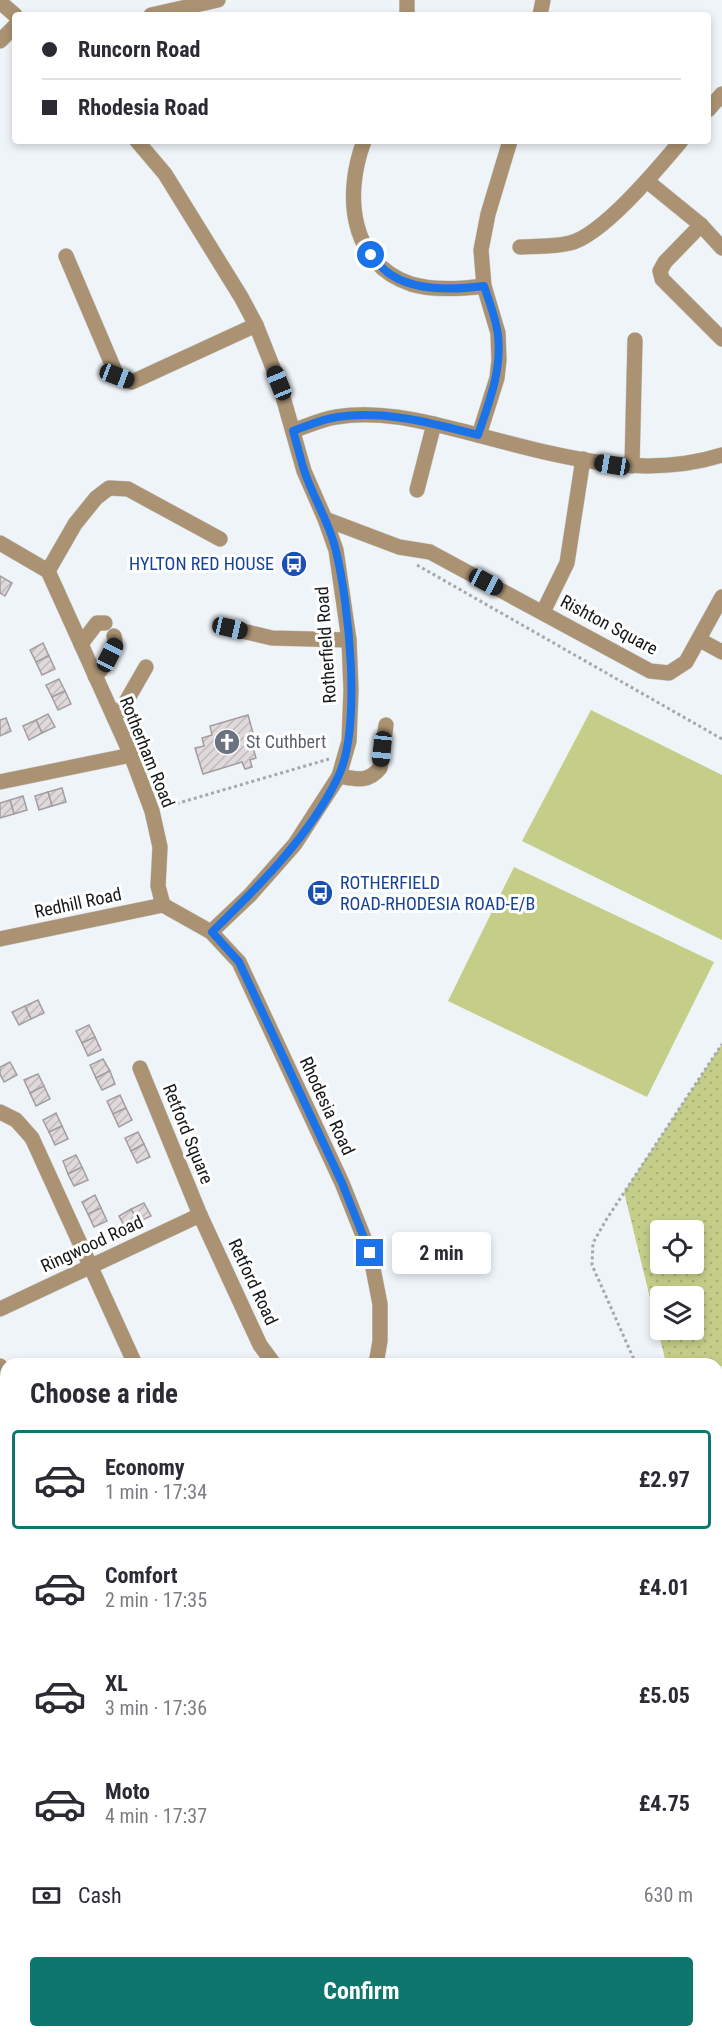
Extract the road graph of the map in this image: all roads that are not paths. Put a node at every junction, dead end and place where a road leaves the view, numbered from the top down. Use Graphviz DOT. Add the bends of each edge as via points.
graph roads {
  1 [pos="218,0"];
  2 [pos="0,2"];
  3 [pos="12,12"];
  4 [pos="164,12"];
  5 [pos="12,29"];
  6 [pos="0,41"];
  7 [pos="722,94"];
  8 [pos="711,107"];
  9 [pos="140,144"];
  10 [pos="363,144"];
  11 [pos="509,144"];
  12 [pos="678,144"];
  13 [pos="647,181"];
  14 [pos="701,225"];
  15 [pos="520,247"];
  16 [pos="722,248"];
  17 [pos="66,256"];
  18 [pos="484,286"];
  19 [pos="256,326"];
  20 [pos="722,339"];
  21 [pos="635,340"];
  22 [pos="434,424"];
  23 [pos="293,431"];
  24 [pos="478,435"];
  25 [pos="722,455"];
  26 [pos="583,459"];
  27 [pos="632,466"];
  28 [pos="417,490"];
  29 [pos="325,519"];
  30 [pos="220,539"];
  31 [pos="0,543"];
  32 [pos="48,572"];
  33 [pos="722,597"];
  34 [pos="543,612"];
  35 [pos="105,623"];
  36 [pos="230,628"];
  37 [pos="349,640"];
  38 [pos="700,640"];
  39 [pos="117,643"];
  40 [pos="81,644"];
  41 [pos="722,652"];
  42 [pos="146,667"];
  43 [pos="97,680"];
  44 [pos="114,717"];
  45 [pos="387,725"];
  46 [pos="131,755"];
  47 [pos="339,776"];
  48 [pos="0,782"];
  49 [pos="164,905"];
  50 [pos="212,932"];
  51 [pos="0,939"];
  52 [pos="140,1068"];
  53 [pos="0,1112"];
  54 [pos="200,1215"];
  55 [pos="90,1266"];
  56 [pos="0,1309"];
  57 [pos="132,1358"];
  58 [pos="270,1358"];
  59 [pos="377,1358"];
  1 -- 4 [label="street"];
  2 -- 3 [label="street"];
  5 -- 6 [label="street"];
  7 -- 8 [label="street"];
  9 -- 19 [label="street, Rotherfield Road" via="165,174"];
  10 -- 18 [label="street" via="357,159 353,209 359,234 371,255 388,273 412,284 435,288"];
  11 -- 18 [label="street" via="481,250"];
  12 -- 13 [label="street"];
  13 -- 14 [label="street"];
  13 -- 15 [label="street" via="598,227 572,243"];
  14 -- 16 [label="street"];
  14 -- 20 [label="street" via="660,272 662,279"];
  17 -- 19 [label="street" via="117,376 132,382"];
  18 -- 24 [label="street" via="498,333 499,360"];
  19 -- 23 [label="street, Rotherfield Road"];
  21 -- 27 [label="street"];
  22 -- 23 [label="street" via="377,415 336,417"];
  22 -- 24 [label="street"];
  22 -- 28 [label="street"];
  23 -- 29 [label="street, Rotherfield Road" via="304,471"];
  24 -- 26 [label="street"];
  25 -- 27 [label="street" via="675,464"];
  26 -- 27 [label="street"];
  26 -- 34 [label="street, Rishton Square" via="567,563"];
  29 -- 34 [label="street, Rishton Square" via="399,546 429,552"];
  29 -- 37 [label="street, Rotherfield Road" via="336,550"];
  30 -- 32 [label="street" via="129,489 109,488 75,524"];
  31 -- 32 [label="street"];
  32 -- 40 [label="street, Rotherham Road"];
  33 -- 38 [label="street, Rishton Square"];
  34 -- 38 [label="street, Rishton Square" via="650,671 669,673 686,662"];
  35 -- 40 [label="street" via="97,623"];
  36 -- 37 [label="street" via="272,638"];
  37 -- 47 [label="street, Rotherfield Road" via="349,741"];
  38 -- 41 [label="street"];
  39 -- 43 [label="street"];
  40 -- 43 [label="street, Rotherham Road"];
  42 -- 44 [label="street"];
  43 -- 44 [label="street, Rotherham Road"];
  44 -- 46 [label="street, Rotherham Road"];
  45 -- 47 [label="street" via="377,772 362,781"];
  46 -- 48 [label="street"];
  46 -- 49 [label="street, Rotherham Road" via="152,811 160,847 158,886"];
  47 -- 50 [label="street, Rotherfield Road" via="295,844"];
  49 -- 50 [label="street, Rhodesia Road"];
  49 -- 51 [label="street, Redhill Road"];
  50 -- 59 [label="street, Rhodesia Road" via="239,962 342,1183 370,1253 380,1304"];
  52 -- 54 [label="street, Retford Square"];
  53 -- 55 [label="street" via="16,1120 32,1138"];
  54 -- 55 [label="street, Ringwood Road"];
  54 -- 58 [label="street, Retford Road"];
  55 -- 56 [label="street, Ringwood Road"];
  55 -- 57 [label="street"];
}
